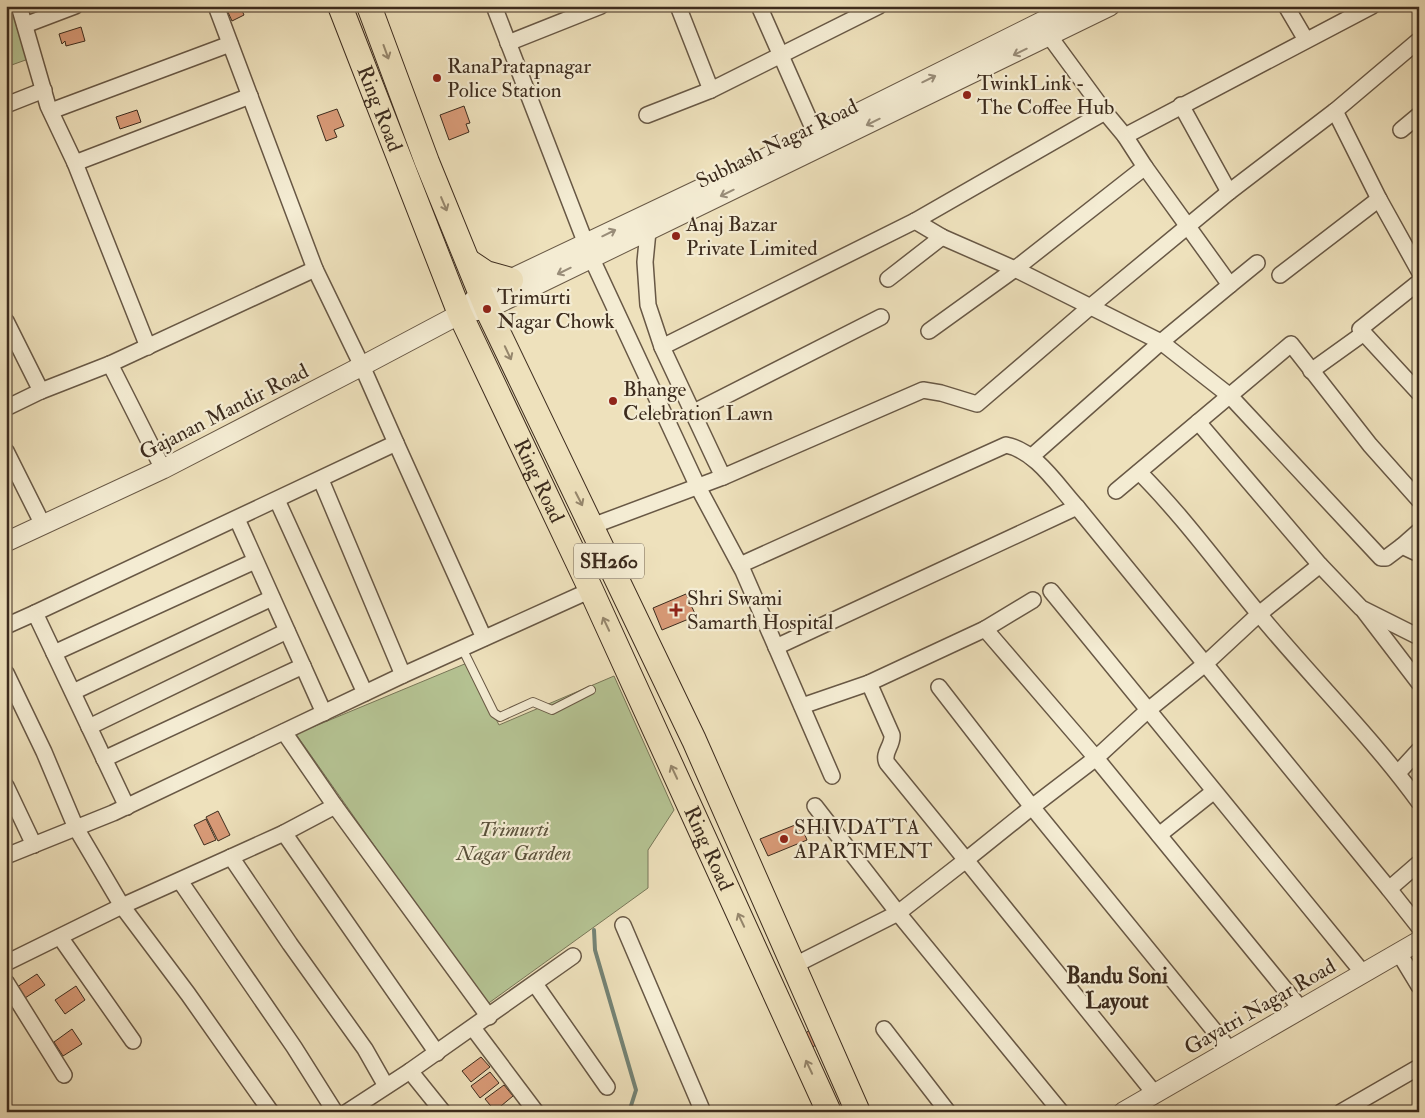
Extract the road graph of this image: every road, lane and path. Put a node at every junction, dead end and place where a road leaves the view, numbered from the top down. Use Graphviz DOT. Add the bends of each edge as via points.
graph roads {
  1 [pos="19,6"];
  2 [pos="74,6"];
  3 [pos="216,6"];
  4 [pos="340,6"];
  5 [pos="368,6"];
  6 [pos="494,6"];
  7 [pos="601,6"];
  8 [pos="678,6"];
  9 [pos="759,6"];
  10 [pos="879,6"];
  11 [pos="1073,6"];
  12 [pos="1110,6"];
  13 [pos="1286,6"];
  14 [pos="1372,6"];
  15 [pos="25,25"];
  16 [pos="1050,37"];
  17 [pos="1306,40"];
  18 [pos="1419,40"];
  19 [pos="230,44"];
  20 [pos="508,44"];
  21 [pos="781,54"];
  22 [pos="44,90"];
  23 [pos="711,90"];
  24 [pos="250,96"];
  25 [pos="6,105"];
  26 [pos="1181,105"];
  27 [pos="51,111"];
  28 [pos="1335,111"];
  29 [pos="1105,112"];
  30 [pos="647,115"];
  31 [pos="1419,115"];
  32 [pos="1401,130"];
  33 [pos="1125,136"];
  34 [pos="819,141"];
  35 [pos="75,163"];
  36 [pos="1144,167"];
  37 [pos="1228,192"];
  38 [pos="1379,198"];
  39 [pos="916,221"];
  40 [pos="649,223"];
  41 [pos="1188,227"];
  42 [pos="942,237"];
  43 [pos="589,251"];
  44 [pos="468,261"];
  45 [pos="1257,263"];
  46 [pos="315,269"];
  47 [pos="1014,269"];
  48 [pos="1419,271"];
  49 [pos="1280,276"];
  50 [pos="888,279"];
  51 [pos="511,280"];
  52 [pos="1419,282"];
  53 [pos="1230,285"];
  54 [pos="484,301"];
  55 [pos="1090,307"];
  56 [pos="460,314"];
  57 [pos="881,317"];
  58 [pos="6,321"];
  59 [pos="929,331"];
  60 [pos="1364,334"];
  61 [pos="1161,342"];
  62 [pos="148,347"];
  63 [pos="662,347"];
  64 [pos="110,364"];
  65 [pos="362,366"];
  66 [pos="1311,371"];
  67 [pos="41,391"];
  68 [pos="1419,393"];
  69 [pos="1230,396"];
  70 [pos="6,408"];
  71 [pos="692,413"];
  72 [pos="1198,422"];
  73 [pos="396,444"];
  74 [pos="6,451"];
  75 [pos="1032,457"];
  76 [pos="163,469"];
  77 [pos="1139,472"];
  78 [pos="321,480"];
  79 [pos="711,481"];
  80 [pos="1116,491"];
  81 [pos="277,500"];
  82 [pos="1419,500"];
  83 [pos="1077,507"];
  84 [pos="236,519"];
  85 [pos="43,525"];
  86 [pos="592,526"];
  87 [pos="1419,531"];
  88 [pos="6,542"];
  89 [pos="1402,546"];
  90 [pos="1419,554"];
  91 [pos="256,561"];
  92 [pos="1320,564"];
  93 [pos="740,565"];
  94 [pos="591,590"];
  95 [pos="1050,592"];
  96 [pos="272,598"];
  97 [pos="1033,600"];
  98 [pos="1362,608"];
  99 [pos="35,613"];
  100 [pos="1259,614"];
  101 [pos="6,626"];
  102 [pos="985,629"];
  103 [pos="287,632"];
  104 [pos="1419,637"];
  105 [pos="484,638"];
  106 [pos="776,647"];
  107 [pos="462,648"];
  108 [pos="54,653"];
  109 [pos="1205,664"];
  110 [pos="303,666"];
  111 [pos="6,673"];
  112 [pos="403,675"];
  113 [pos="1419,682"];
  114 [pos="869,683"];
  115 [pos="939,687"];
  116 [pos="591,690"];
  117 [pos="73,692"];
  118 [pos="365,693"];
  119 [pos="802,706"];
  120 [pos="1147,711"];
  121 [pos="324,713"];
  122 [pos="90,728"];
  123 [pos="284,732"];
  124 [pos="1419,750"];
  125 [pos="1096,758"];
  126 [pos="104,759"];
  127 [pos="1398,774"];
  128 [pos="832,776"];
  129 [pos="6,786"];
  130 [pos="1213,792"];
  131 [pos="1419,802"];
  132 [pos="334,806"];
  133 [pos="814,806"];
  134 [pos="127,807"];
  135 [pos="1032,807"];
  136 [pos="76,828"];
  137 [pos="284,833"];
  138 [pos="1159,835"];
  139 [pos="34,845"];
  140 [pos="7,855"];
  141 [pos="231,857"];
  142 [pos="966,860"];
  143 [pos="1419,863"];
  144 [pos="180,881"];
  145 [pos="1388,889"];
  146 [pos="122,906"];
  147 [pos="898,913"];
  148 [pos="623,925"];
  149 [pos="1419,927"];
  150 [pos="60,937"];
  151 [pos="1419,941"];
  152 [pos="1399,953"];
  153 [pos="573,956"];
  154 [pos="6,963"];
  155 [pos="795,965"];
  156 [pos="1363,973"];
  157 [pos="6,982"];
  158 [pos="536,984"];
  159 [pos="1419,986"];
  160 [pos="1301,1009"];
  161 [pos="488,1017"];
  162 [pos="473,1028"];
  163 [pos="884,1029"];
  164 [pos="133,1041"];
  165 [pos="1230,1050"];
  166 [pos="437,1053"];
  167 [pos="1419,1066"];
  168 [pos="410,1071"];
  169 [pos="64,1075"];
  170 [pos="386,1086"];
  171 [pos="607,1087"];
  172 [pos="1155,1094"];
  173 [pos="350,1111"];
  174 [pos="271,1112"];
  175 [pos="335,1112"];
  176 [pos="443,1112"];
  177 [pos="536,1112"];
  178 [pos="704,1112"];
  179 [pos="829,1112"];
  180 [pos="858,1112"];
  181 [pos="948,1112"];
  182 [pos="1061,1112"];
  183 [pos="1123,1112"];
  184 [pos="1341,1112"];
  1 -- 15 [label="street"];
  2 -- 15 [label="street"];
  3 -- 19 [label="street"];
  4 -- 56 [label="main road, Ring Road / SH260"];
  5 -- 44 [label="main road, SH260, one-way"];
  6 -- 20 [label="street"];
  7 -- 20 [label="street"];
  8 -- 23 [label="street"];
  9 -- 21 [label="street"];
  10 -- 21 [label="street"];
  34 -- 11 [label="street, one-way"];
  12 -- 16 [label="street, Subhash Nagar Road"];
  13 -- 17 [label="street"];
  14 -- 17 [label="street"];
  15 -- 22 [label="street"];
  16 -- 29 [label="street"];
  16 -- 34 [label="street, Subhash Nagar Road, one-way"];
  17 -- 26 [label="street"];
  18 -- 28 [label="street"];
  19 -- 24 [label="street"];
  19 -- 27 [label="street"];
  20 -- 43 [label="street"];
  21 -- 23 [label="street"];
  21 -- 34 [label="street"];
  22 -- 25 [label="street"];
  22 -- 27 [label="street"];
  23 -- 30 [label="street"];
  24 -- 35 [label="street"];
  24 -- 46 [label="street"];
  26 -- 33 [label="street"];
  26 -- 37 [label="street"];
  27 -- 35 [label="street"];
  28 -- 37 [label="street"];
  28 -- 38 [label="street"];
  29 -- 33 [label="street"];
  29 -- 39 [label="street"];
  31 -- 32 [label="street"];
  33 -- 36 [label="street"];
  34 -- 40 [label="street, Subhash Nagar Road"];
  35 -- 62 [label="street"];
  36 -- 41 [label="street"];
  36 -- 47 [label="street"];
  37 -- 41 [label="street"];
  38 -- 48 [label="street"];
  38 -- 49 [label="street"];
  39 -- 42 [label="street"];
  39 -- 63 [label="street"];
  40 -- 43 [label="street, Subhash Nagar Road"];
  40 -- 63 [label="street" via="645,262 648,305"];
  41 -- 53 [label="street"];
  41 -- 55 [label="street"];
  42 -- 47 [label="street"];
  42 -- 50 [label="street"];
  43 -- 51 [label="street"];
  43 -- 54 [label="street, Subhash Nagar Road, one-way"];
  43 -- 79 [label="street"];
  44 -- 51 [label="main road" via="486,273"];
  44 -- 54 [label="main road, SH260"];
  45 -- 53 [label="street"];
  46 -- 62 [label="street"];
  46 -- 65 [label="street"];
  47 -- 55 [label="street"];
  47 -- 59 [label="street"];
  51 -- 54 [label="street"];
  52 -- 60 [label="street" via="1360,329"];
  53 -- 61 [label="street"];
  54 -- 56 [label="street, Gajanan Mandir Road"];
  54 -- 86 [label="main road, SH260, one-way"];
  55 -- 61 [label="street"];
  55 -- 79 [label="street" via="978,404 941,392 923,390"];
  56 -- 65 [label="street, Gajanan Mandir Road"];
  56 -- 94 [label="main road, Ring Road / SH260"];
  57 -- 71 [label="street"];
  58 -- 67 [label="street"];
  60 -- 66 [label="street"];
  60 -- 68 [label="street"];
  61 -- 69 [label="street"];
  61 -- 75 [label="street"];
  62 -- 64 [label="street"];
  63 -- 71 [label="street"];
  64 -- 67 [label="street"];
  64 -- 76 [label="street"];
  65 -- 73 [label="street"];
  65 -- 76 [label="street, Gajanan Mandir Road"];
  66 -- 69 [label="street" via="1291,344"];
  66 -- 82 [label="street"];
  67 -- 70 [label="street"];
  69 -- 72 [label="street"];
  69 -- 89 [label="street" via="1381,558"];
  71 -- 79 [label="street"];
  72 -- 77 [label="street"];
  72 -- 92 [label="street"];
  73 -- 78 [label="street"];
  73 -- 105 [label="street"];
  74 -- 85 [label="street"];
  75 -- 83 [label="street"];
  75 -- 93 [label="street" via="1006,445"];
  76 -- 85 [label="street, Gajanan Mandir Road"];
  77 -- 80 [label="street"];
  77 -- 100 [label="street" via="1171,504"];
  78 -- 81 [label="street"];
  78 -- 112 [label="street"];
  79 -- 86 [label="street"];
  79 -- 93 [label="street"];
  81 -- 84 [label="street"];
  81 -- 118 [label="street"];
  83 -- 106 [label="street"];
  83 -- 109 [label="street"];
  84 -- 91 [label="street"];
  84 -- 99 [label="street"];
  85 -- 88 [label="street, Gajanan Mandir Road"];
  86 -- 155 [label="main road, SH260" via="694,740"];
  87 -- 89 [label="street"];
  89 -- 90 [label="street"];
  91 -- 96 [label="street"];
  91 -- 108 [label="street"];
  92 -- 98 [label="street"];
  92 -- 100 [label="street"];
  93 -- 106 [label="street"];
  94 -- 105 [label="street"];
  179 -- 94 [label="main road, Ring Road / SH260, one-way"];
  95 -- 120 [label="street"];
  96 -- 103 [label="street"];
  96 -- 117 [label="street"];
  97 -- 102 [label="street"];
  98 -- 104 [label="street"];
  98 -- 113 [label="street"];
  99 -- 101 [label="street"];
  99 -- 108 [label="street"];
  100 -- 109 [label="street"];
  100 -- 127 [label="street"];
  102 -- 114 [label="street"];
  102 -- 125 [label="street"];
  103 -- 110 [label="street"];
  103 -- 122 [label="street"];
  105 -- 107 [label="street"];
  106 -- 119 [label="street"];
  107 -- 112 [label="street"];
  107 -- 116 [label="lane" via="494,713 500,717 533,702 549,710 556,709"];
  108 -- 117 [label="street"];
  109 -- 120 [label="street"];
  109 -- 145 [label="street"];
  110 -- 121 [label="street"];
  110 -- 126 [label="street"];
  111 -- 136 [label="street"];
  112 -- 118 [label="street"];
  114 -- 119 [label="street"];
  114 -- 142 [label="street" via="892,735 886,754 887,764"];
  115 -- 135 [label="street"];
  117 -- 122 [label="street"];
  118 -- 121 [label="street"];
  119 -- 128 [label="street"];
  120 -- 125 [label="street"];
  120 -- 130 [label="street"];
  121 -- 123 [label="street"];
  122 -- 126 [label="street"];
  123 -- 132 [label="street"];
  123 -- 134 [label="street"];
  124 -- 127 [label="street"];
  125 -- 135 [label="street"];
  125 -- 138 [label="street"];
  126 -- 134 [label="street"];
  127 -- 131 [label="street"];
  129 -- 139 [label="street"];
  130 -- 138 [label="street"];
  130 -- 156 [label="street"];
  132 -- 137 [label="street"];
  132 -- 161 [label="street"];
  133 -- 147 [label="street"];
  134 -- 136 [label="street"];
  135 -- 142 [label="street"];
  135 -- 165 [label="street"];
  136 -- 139 [label="street"];
  136 -- 146 [label="street"];
  137 -- 141 [label="street"];
  137 -- 166 [label="street"];
  138 -- 160 [label="street"];
  139 -- 140 [label="street"];
  141 -- 144 [label="street"];
  141 -- 170 [label="street" via="365,1049"];
  142 -- 147 [label="street"];
  142 -- 172 [label="street"];
  143 -- 145 [label="street"];
  144 -- 146 [label="street"];
  144 -- 175 [label="street"];
  145 -- 149 [label="street"];
  146 -- 150 [label="street"];
  146 -- 174 [label="street"];
  147 -- 155 [label="street"];
  147 -- 182 [label="street"];
  148 -- 178 [label="street"];
  150 -- 154 [label="street"];
  150 -- 164 [label="street"];
  151 -- 152 [label="street, Gayatri Nagar Road"];
  152 -- 156 [label="street, Gayatri Nagar Road"];
  152 -- 159 [label="street"];
  153 -- 158 [label="street"];
  155 -- 180 [label="main road, SH260"];
  156 -- 160 [label="street, Gayatri Nagar Road"];
  157 -- 169 [label="street"];
  158 -- 161 [label="street"];
  158 -- 171 [label="street"];
  160 -- 165 [label="street, Gayatri Nagar Road"];
  161 -- 162 [label="street"];
  162 -- 166 [label="street"];
  162 -- 177 [label="street"];
  163 -- 181 [label="street"];
  165 -- 172 [label="street, Gayatri Nagar Road"];
  166 -- 168 [label="street"];
  167 -- 184 [label="street"];
  168 -- 170 [label="street"];
  168 -- 176 [label="street"];
  170 -- 173 [label="street"];
  172 -- 183 [label="street, Gayatri Nagar Road"];
}
